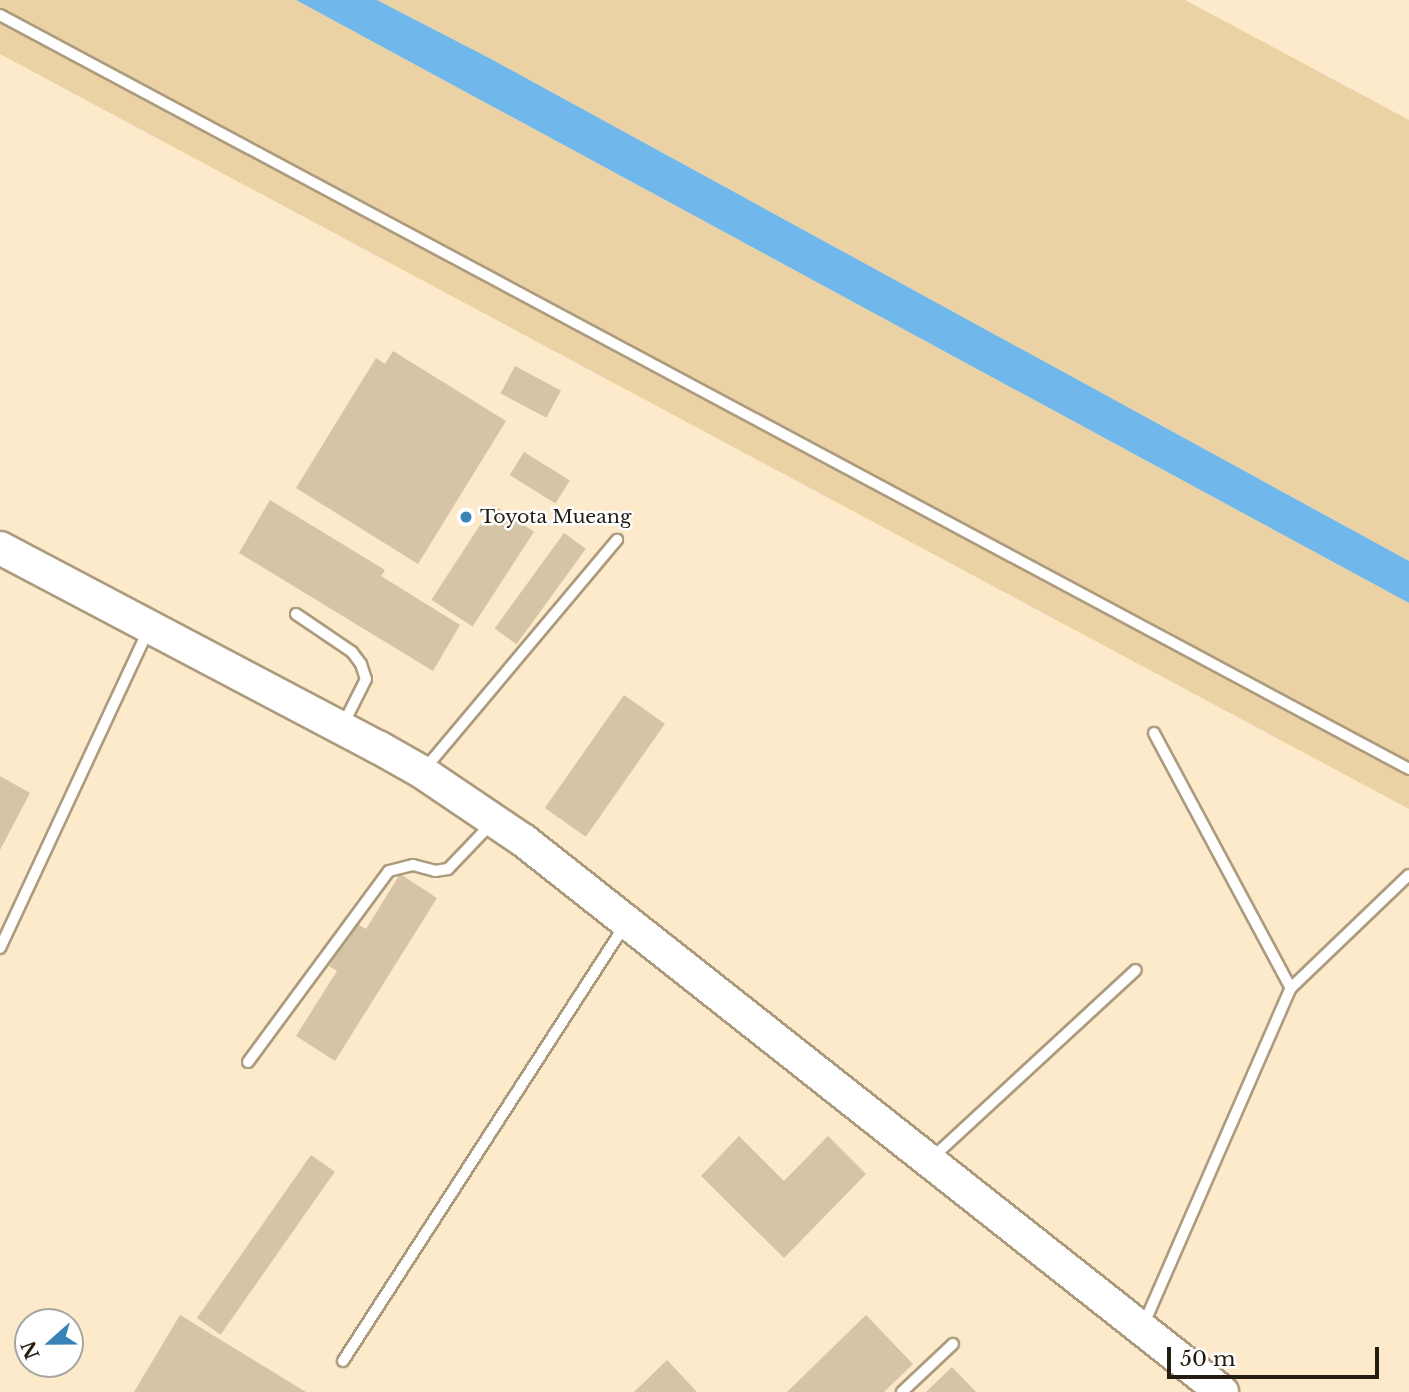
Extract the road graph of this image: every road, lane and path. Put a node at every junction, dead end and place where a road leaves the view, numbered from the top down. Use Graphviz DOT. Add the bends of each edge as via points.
graph roads {
  1 [pos="0,15"];
  2 [pos="617,540"];
  3 [pos="0,548"];
  4 [pos="296,614"];
  5 [pos="150,625"];
  6 [pos="342,727"];
  7 [pos="1154,733"];
  8 [pos="1409,769"];
  9 [pos="422,772"];
  10 [pos="494,821"];
  11 [pos="1409,875"];
  12 [pos="627,922"];
  13 [pos="0,948"];
  14 [pos="1136,970"];
  15 [pos="1291,988"];
  16 [pos="248,1062"];
  17 [pos="928,1162"];
  18 [pos="1141,1331"];
  19 [pos="953,1344"];
  20 [pos="343,1361"];
  21 [pos="902,1392"];
  22 [pos="1222,1392"];
  1 -- 8 [label="lane"];
  2 -- 9 [label="lane"];
  3 -- 5 [label="main road"];
  4 -- 6 [label="lane" via="352,652 361,664 366,679"];
  5 -- 6 [label="main road"];
  5 -- 13 [label="lane"];
  6 -- 9 [label="main road"];
  7 -- 15 [label="lane"];
  9 -- 10 [label="main road"];
  10 -- 12 [label="main road"];
  10 -- 16 [label="lane" via="448,869 413,865 389,871"];
  11 -- 15 [label="lane"];
  12 -- 17 [label="main road"];
  12 -- 20 [label="lane"];
  14 -- 17 [label="lane"];
  15 -- 18 [label="lane"];
  17 -- 18 [label="main road"];
  18 -- 22 [label="main road"];
  19 -- 21 [label="lane"];
}
